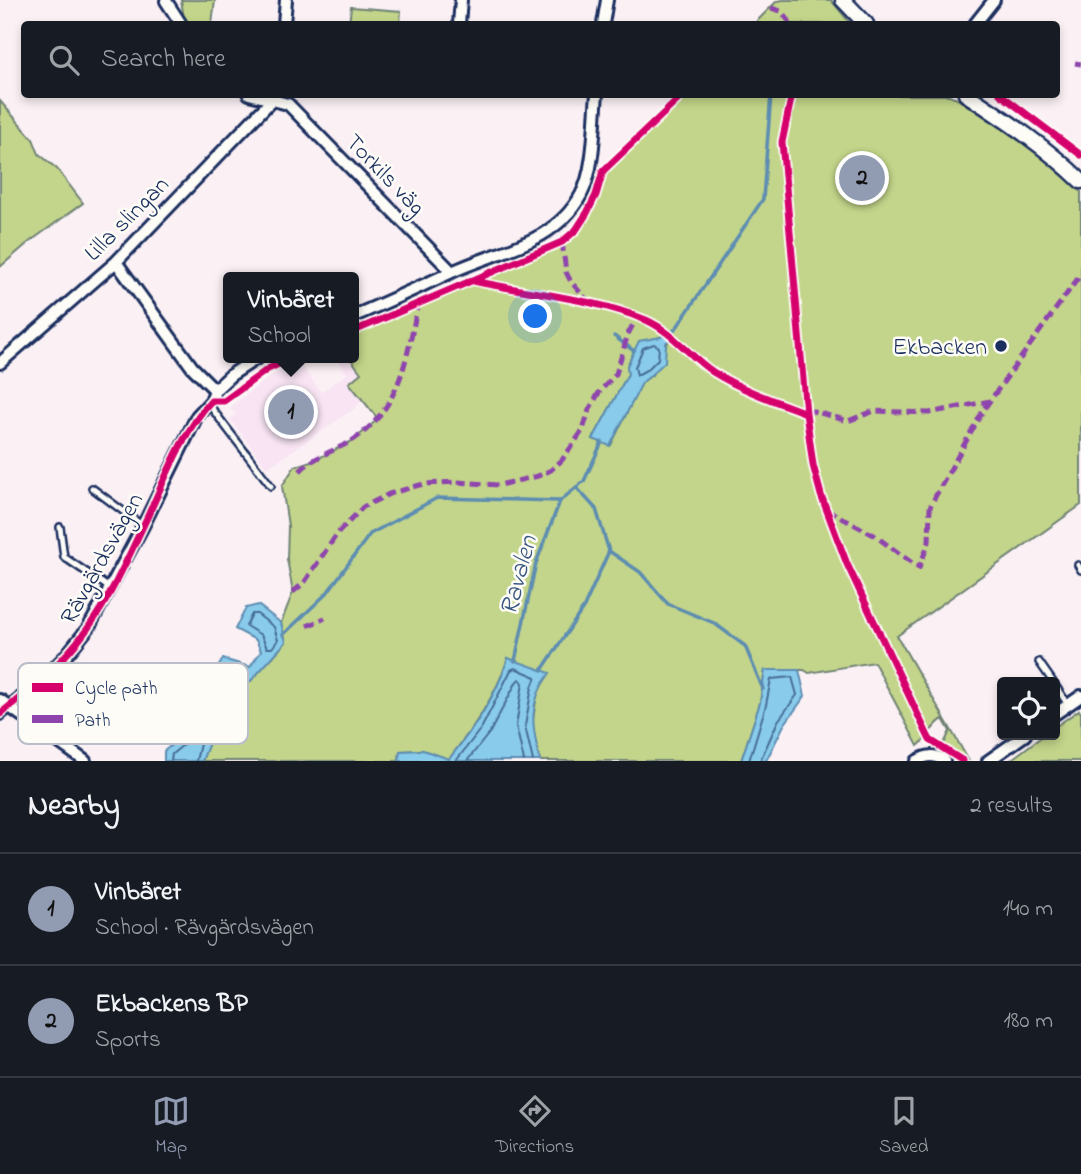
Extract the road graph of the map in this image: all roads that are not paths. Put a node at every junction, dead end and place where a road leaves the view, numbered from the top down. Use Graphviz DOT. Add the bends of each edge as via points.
graph roads {
  1 [pos="286,0"];
  2 [pos="461,0"];
  3 [pos="607,0"];
  4 [pos="843,0"];
  5 [pos="995,0"];
  6 [pos="166,1"];
  7 [pos="179,21"];
  8 [pos="284,21"];
  9 [pos="459,21"];
  10 [pos="604,21"];
  11 [pos="863,21"];
  12 [pos="978,21"];
  13 [pos="273,98"];
  14 [pos="597,98"];
  15 [pos="972,98"];
  16 [pos="1081,181"];
  17 [pos="116,261"];
  18 [pos="452,272"];
  19 [pos="359,314"];
  20 [pos="0,363"];
  21 [pos="250,363"];
  22 [pos="213,396"];
  23 [pos="271,486"];
  24 [pos="92,488"];
  25 [pos="143,526"];
  26 [pos="60,527"];
  27 [pos="111,589"];
  28 [pos="1040,662"];
  29 [pos="59,663"];
  30 [pos="1050,677"];
  31 [pos="1060,693"];
  32 [pos="1081,696"];
  33 [pos="5,703"];
  34 [pos="1068,705"];
  35 [pos="1060,711"];
  36 [pos="0,714"];
  37 [pos="1018,740"];
  38 [pos="62,744"];
  39 [pos="85,761"];
  40 [pos="917,761"];
  41 [pos="944,761"];
  42 [pos="988,761"];
  1 -- 8 [label="street"];
  2 -- 9 [label="street"];
  3 -- 10 [label="street"];
  4 -- 11 [label="street"];
  5 -- 12 [label="street"];
  6 -- 7 [label="street"];
  13 -- 17 [label="street, Lilla slingan"];
  13 -- 18 [label="street, Torkils väg" via="288,104 306,121"];
  14 -- 18 [label="street" via="583,192 568,215 544,234"];
  15 -- 16 [label="street" via="1023,130"];
  17 -- 20 [label="street, Lilla slingan"];
  17 -- 22 [label="street"];
  18 -- 19 [label="street"];
  21 -- 22 [label="street, Rävgärdsvägen"];
  22 -- 23 [label="lane" via="213,411"];
  22 -- 25 [label="street, Rävgärdsvägen" via="197,416"];
  24 -- 25 [label="lane"];
  25 -- 27 [label="street, Rävgärdsvägen"];
  26 -- 27 [label="lane" via="64,556"];
  27 -- 29 [label="street, Rävgärdsvägen" via="89,628"];
  28 -- 30 [label="lane"];
  31 -- 34 [label="lane"];
  32 -- 34 [label="street"];
  33 -- 36 [label="street, Rävgärdsvägen"];
  34 -- 35 [label="street"];
  37 -- 42 [label="street"];
  38 -- 39 [label="street"];
  40 -- 41 [label="street" via="937,756"];
}
